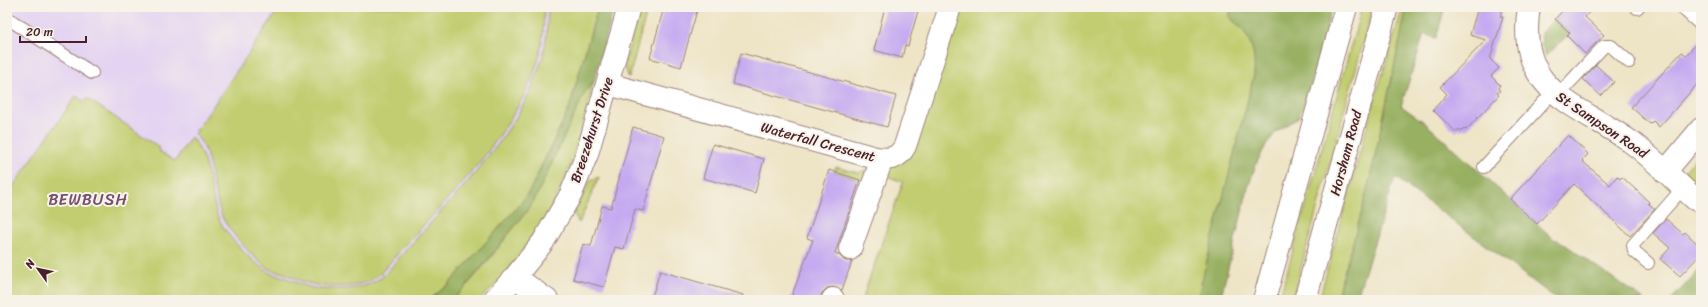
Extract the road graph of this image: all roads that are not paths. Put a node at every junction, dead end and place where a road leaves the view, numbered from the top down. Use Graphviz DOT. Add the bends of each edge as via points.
graph roads {
  1 [pos="629,7"];
  2 [pos="950,7"];
  3 [pos="1346,7"];
  4 [pos="1387,7"];
  5 [pos="1529,7"];
  6 [pos="1689,10"];
  7 [pos="7,18"];
  8 [pos="1701,25"];
  9 [pos="1629,62"];
  10 [pos="92,73"];
  11 [pos="608,84"];
  12 [pos="1555,94"];
  13 [pos="1701,129"];
  14 [pos="882,159"];
  15 [pos="1484,167"];
  16 [pos="1665,172"];
  17 [pos="1683,188"];
  18 [pos="1701,202"];
  19 [pos="850,249"];
  20 [pos="1648,262"];
  21 [pos="515,277"];
  22 [pos="494,300"];
  23 [pos="547,300"];
  24 [pos="1264,300"];
  25 [pos="1305,300"];
  1 -- 11 [label="street, Breezehurst Drive"];
  2 -- 14 [label="street, Waterfall Crescent" via="905,146 897,157 890,160"];
  3 -- 24 [label="street"];
  4 -- 25 [label="street, Horsham Road"];
  5 -- 12 [label="street, St Sampson Road" via="1527,46 1536,70"];
  6 -- 8 [label="lane"];
  7 -- 10 [label="lane"];
  9 -- 12 [label="lane" via="1611,46 1604,46"];
  11 -- 14 [label="street, Waterfall Crescent"];
  11 -- 21 [label="street, Breezehurst Drive" via="587,154 571,194 551,230"];
  12 -- 15 [label="lane"];
  12 -- 16 [label="street, St Sampson Road" via="1632,143"];
  13 -- 16 [label="street"];
  14 -- 19 [label="street"];
  16 -- 17 [label="street, St Sampson Road"];
  17 -- 18 [label="street, St Sampson Road"];
  17 -- 20 [label="lane" via="1633,245 1634,251"];
  21 -- 22 [label="street, Breezehurst Drive"];
  21 -- 23 [label="street"];
}
